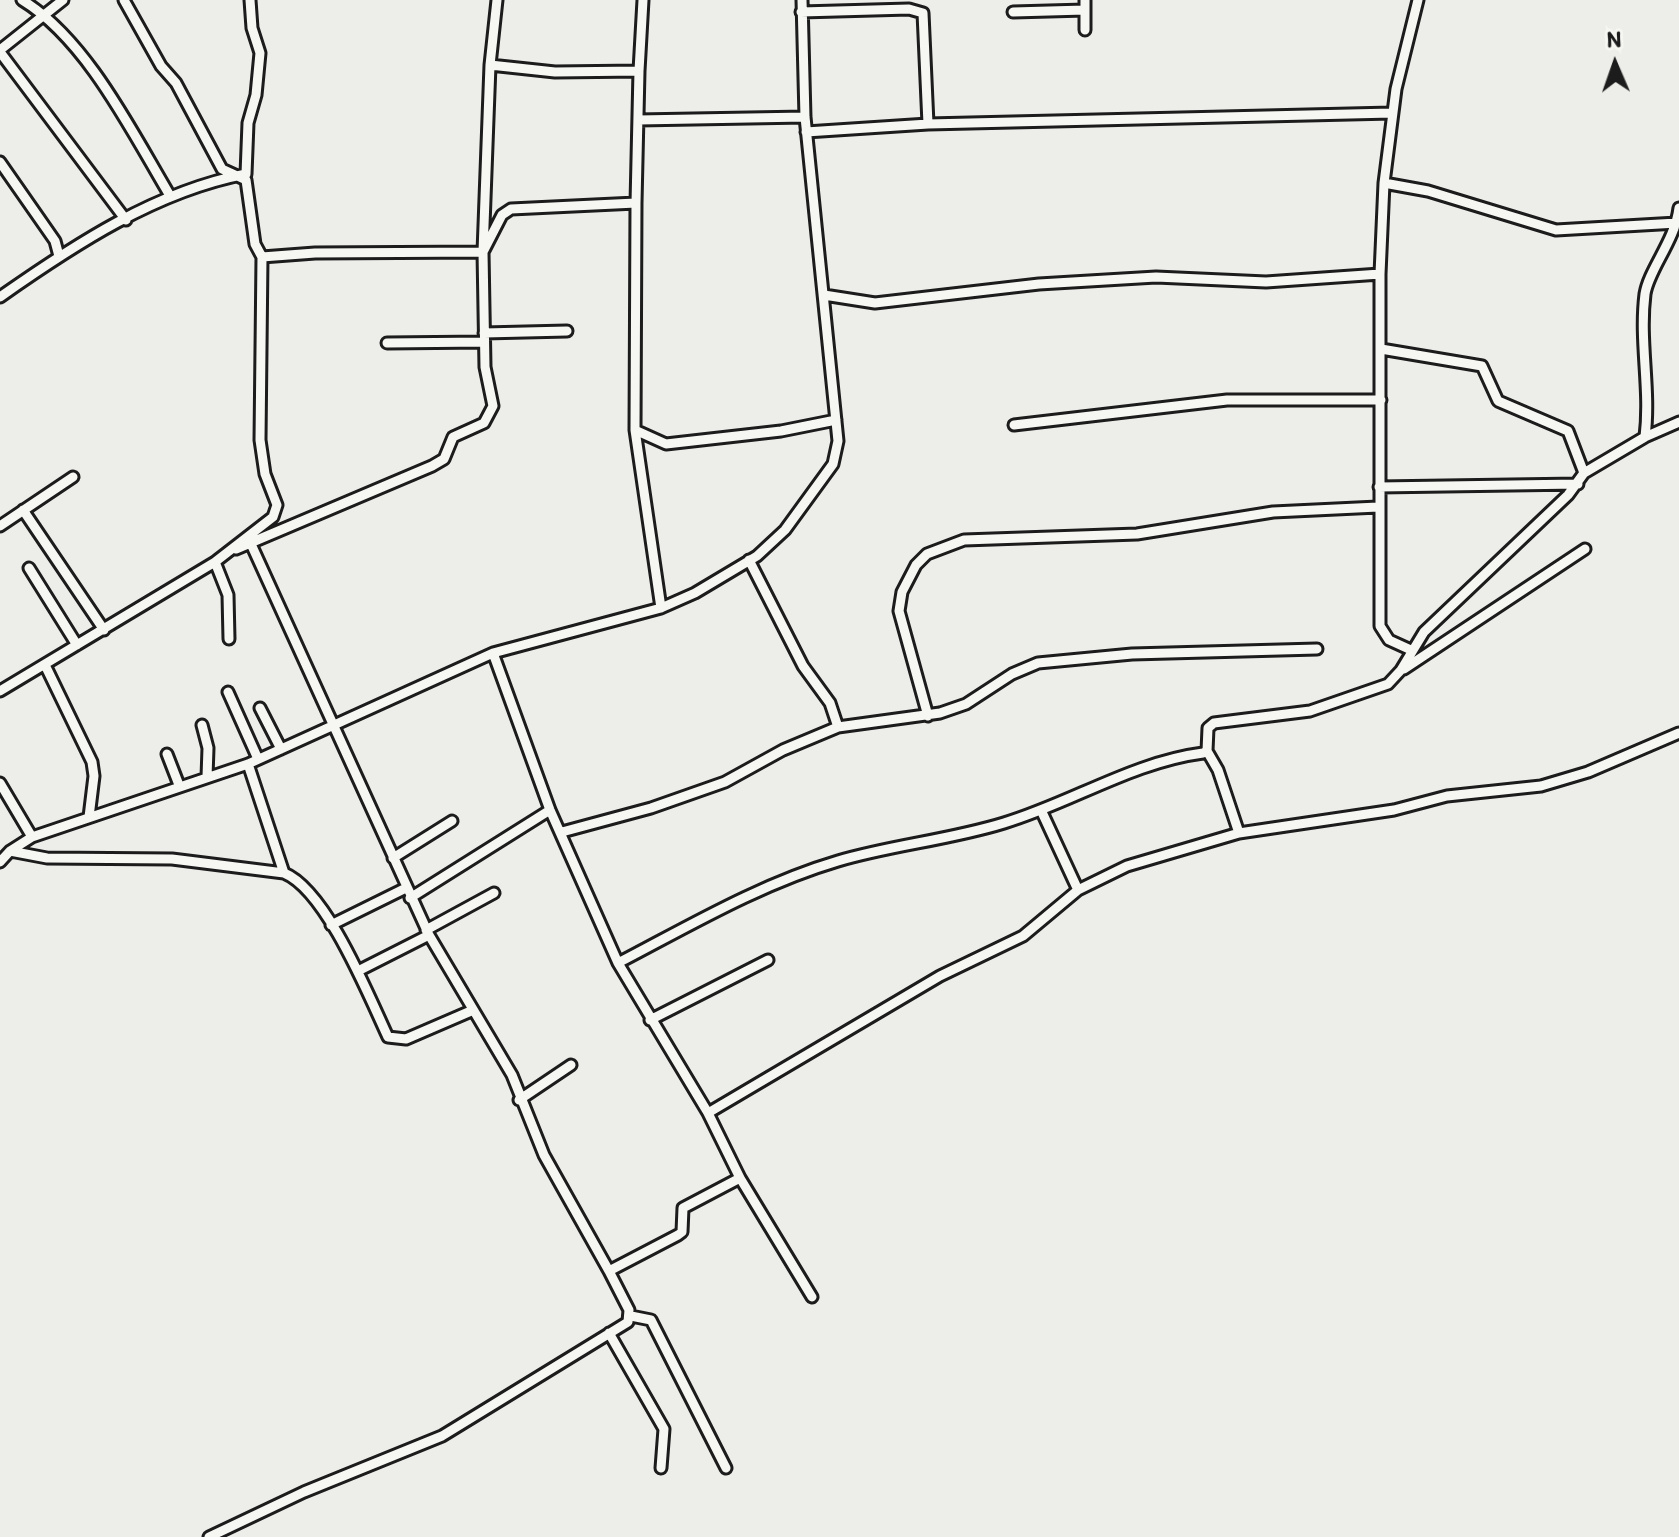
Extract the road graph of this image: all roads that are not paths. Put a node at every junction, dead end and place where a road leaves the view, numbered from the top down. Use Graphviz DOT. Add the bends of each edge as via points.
graph roads {
  1 [pos="22,0"];
  2 [pos="63,0"];
  3 [pos="124,0"];
  4 [pos="250,0"];
  5 [pos="497,0"];
  6 [pos="643,0"];
  7 [pos="802,0"];
  8 [pos="1418,0"];
  9 [pos="1085,5"];
  10 [pos="801,12"];
  11 [pos="1013,12"];
  12 [pos="45,14"];
  13 [pos="1085,30"];
  14 [pos="0,51"];
  15 [pos="490,65"];
  16 [pos="639,71"];
  17 [pos="1392,113"];
  18 [pos="805,117"];
  19 [pos="638,120"];
  20 [pos="928,124"];
  21 [pos="806,132"];
  22 [pos="0,162"];
  23 [pos="233,177"];
  24 [pos="1384,183"];
  25 [pos="169,194"];
  26 [pos="636,203"];
  27 [pos="1679,208"];
  28 [pos="126,220"];
  29 [pos="1677,223"];
  30 [pos="483,252"];
  31 [pos="59,256"];
  32 [pos="262,257"];
  33 [pos="1380,274"];
  34 [pos="824,295"];
  35 [pos="0,297"];
  36 [pos="567,331"];
  37 [pos="484,338"];
  38 [pos="387,343"];
  39 [pos="1381,349"];
  40 [pos="1381,400"];
  41 [pos="836,420"];
  42 [pos="1679,422"];
  43 [pos="1014,425"];
  44 [pos="635,430"];
  45 [pos="1645,437"];
  46 [pos="1584,473"];
  47 [pos="73,477"];
  48 [pos="1578,484"];
  49 [pos="1379,487"];
  50 [pos="1378,507"];
  51 [pos="23,510"];
  52 [pos="0,526"];
  53 [pos="251,544"];
  54 [pos="1585,549"];
  55 [pos="229,552"];
  56 [pos="749,560"];
  57 [pos="215,562"];
  58 [pos="29,568"];
  59 [pos="661,608"];
  60 [pos="104,630"];
  61 [pos="229,639"];
  62 [pos="77,645"];
  63 [pos="1317,649"];
  64 [pos="1411,650"];
  65 [pos="493,653"];
  66 [pos="45,665"];
  67 [pos="1401,670"];
  68 [pos="0,691"];
  69 [pos="228,692"];
  70 [pos="260,708"];
  71 [pos="928,716"];
  72 [pos="202,725"];
  73 [pos="331,726"];
  74 [pos="838,727"];
  75 [pos="1679,733"];
  76 [pos="281,749"];
  77 [pos="1207,751"];
  78 [pos="167,754"];
  79 [pos="253,762"];
  80 [pos="207,777"];
  81 [pos="0,783"];
  82 [pos="179,785"];
  83 [pos="550,810"];
  84 [pos="1041,810"];
  85 [pos="89,817"];
  86 [pos="452,821"];
  87 [pos="562,832"];
  88 [pos="1239,833"];
  89 [pos="32,837"];
  90 [pos="10,851"];
  91 [pos="393,858"];
  92 [pos="0,862"];
  93 [pos="284,873"];
  94 [pos="406,888"];
  95 [pos="1078,890"];
  96 [pos="494,893"];
  97 [pos="410,898"];
  98 [pos="331,925"];
  99 [pos="427,932"];
  100 [pos="768,960"];
  101 [pos="618,963"];
  102 [pos="358,971"];
  103 [pos="471,1011"];
  104 [pos="650,1020"];
  105 [pos="571,1065"];
  106 [pos="519,1100"];
  107 [pos="708,1113"];
  108 [pos="740,1178"];
  109 [pos="609,1271"];
  110 [pos="812,1297"];
  111 [pos="631,1316"];
  112 [pos="609,1333"];
  113 [pos="661,1468"];
  114 [pos="726,1468"];
  115 [pos="209,1537"];
  1 -- 12 [label="street"];
  2 -- 12 [label="street"];
  3 -- 23 [label="street" via="222,169"];
  4 -- 23 [label="street" via="260,53 256,95 248,123 246,174"];
  5 -- 15 [label="street"];
  6 -- 16 [label="street"];
  7 -- 10 [label="street"];
  8 -- 17 [label="street"];
  9 -- 11 [label="street"];
  9 -- 13 [label="street"];
  10 -- 18 [label="street"];
  10 -- 20 [label="street" via="923,13"];
  12 -- 14 [label="street"];
  12 -- 25 [label="street" via="103,86"];
  14 -- 28 [label="street"];
  15 -- 16 [label="street" via="555,72"];
  15 -- 30 [label="street"];
  16 -- 19 [label="street"];
  17 -- 20 [label="street"];
  17 -- 24 [label="street"];
  18 -- 19 [label="street"];
  18 -- 21 [label="street"];
  19 -- 26 [label="street"];
  20 -- 21 [label="street"];
  21 -- 34 [label="street"];
  22 -- 31 [label="street" via="55,241"];
  23 -- 25 [label="street"];
  23 -- 32 [label="street" via="246,180 255,244"];
  24 -- 29 [label="street" via="1556,230"];
  24 -- 33 [label="street"];
  25 -- 28 [label="street"];
  26 -- 30 [label="street" via="511,209 502,215"];
  26 -- 44 [label="street"];
  27 -- 29 [label="street"];
  28 -- 31 [label="street"];
  29 -- 45 [label="street" via="1646,289"];
  30 -- 32 [label="street"];
  30 -- 37 [label="street"];
  31 -- 35 [label="street"];
  32 -- 55 [label="street" via="260,440 277,505 273,517"];
  33 -- 34 [label="street" via="1266,282 1156,277 875,303"];
  33 -- 39 [label="street"];
  34 -- 41 [label="street"];
  36 -- 37 [label="street"];
  37 -- 38 [label="street"];
  37 -- 53 [label="street" via="491,415 453,437 444,459"];
  39 -- 40 [label="street"];
  39 -- 46 [label="street" via="1482,366 1498,401 1568,431"];
  40 -- 43 [label="street" via="1227,400"];
  40 -- 49 [label="street"];
  41 -- 44 [label="street" via="666,444"];
  41 -- 56 [label="street" via="833,464 785,530"];
  42 -- 45 [label="street"];
  44 -- 59 [label="street"];
  45 -- 46 [label="street"];
  46 -- 48 [label="street"];
  47 -- 51 [label="street"];
  48 -- 49 [label="street"];
  48 -- 64 [label="street"];
  49 -- 50 [label="street"];
  50 -- 64 [label="street" via="1380,626 1389,640"];
  50 -- 71 [label="street" via="1273,512 1137,534 964,540 927,554 902,592 899,611"];
  51 -- 52 [label="street"];
  51 -- 60 [label="street"];
  53 -- 55 [label="street"];
  53 -- 73 [label="street"];
  54 -- 67 [label="street"];
  55 -- 57 [label="street"];
  56 -- 59 [label="street"];
  56 -- 74 [label="street" via="803,666 830,703"];
  57 -- 60 [label="street"];
  57 -- 61 [label="street" via="228,595"];
  58 -- 62 [label="street"];
  59 -- 65 [label="street"];
  60 -- 62 [label="street"];
  62 -- 66 [label="street"];
  63 -- 71 [label="street" via="1132,654 1038,663 966,704"];
  64 -- 67 [label="street"];
  65 -- 73 [label="street"];
  65 -- 83 [label="street"];
  66 -- 68 [label="street"];
  66 -- 85 [label="street" via="92,762"];
  67 -- 77 [label="street" via="1388,684 1310,711 1214,723 1208,728"];
  69 -- 79 [label="street"];
  70 -- 76 [label="street"];
  71 -- 74 [label="street"];
  72 -- 80 [label="street"];
  73 -- 76 [label="street"];
  73 -- 91 [label="street"];
  74 -- 87 [label="street" via="725,782"];
  75 -- 88 [label="street" via="1541,786 1447,796 1394,810"];
  76 -- 79 [label="street"];
  77 -- 84 [label="street" via="1154,762"];
  77 -- 88 [label="street"];
  78 -- 82 [label="street"];
  79 -- 80 [label="street"];
  79 -- 93 [label="street"];
  80 -- 82 [label="street"];
  81 -- 89 [label="street"];
  82 -- 85 [label="street"];
  83 -- 87 [label="street"];
  83 -- 97 [label="street"];
  84 -- 95 [label="street"];
  84 -- 101 [label="street" via="1002,824 837,861 748,895"];
  85 -- 89 [label="street"];
  86 -- 91 [label="street"];
  87 -- 101 [label="street"];
  88 -- 95 [label="street" via="1127,866"];
  89 -- 90 [label="street"];
  90 -- 92 [label="street"];
  90 -- 93 [label="street" via="47,858 172,859"];
  91 -- 94 [label="street"];
  93 -- 98 [label="street" via="298,879"];
  94 -- 97 [label="street"];
  94 -- 98 [label="street"];
  95 -- 107 [label="street" via="1023,936 940,976"];
  96 -- 99 [label="street"];
  97 -- 99 [label="street"];
  98 -- 102 [label="street"];
  99 -- 102 [label="street"];
  99 -- 103 [label="street"];
  100 -- 104 [label="street"];
  101 -- 104 [label="street"];
  102 -- 103 [label="street" via="388,1037 406,1039"];
  103 -- 106 [label="street" via="512,1075"];
  104 -- 107 [label="street"];
  105 -- 106 [label="street"];
  106 -- 109 [label="street"];
  107 -- 108 [label="street"];
  108 -- 109 [label="street" via="683,1208 678,1235"];
  108 -- 110 [label="street"];
  109 -- 111 [label="street"];
  111 -- 112 [label="street"];
  111 -- 114 [label="street" via="651,1320"];
  112 -- 113 [label="street" via="664,1429"];
  112 -- 115 [label="street" via="442,1436"];
}
